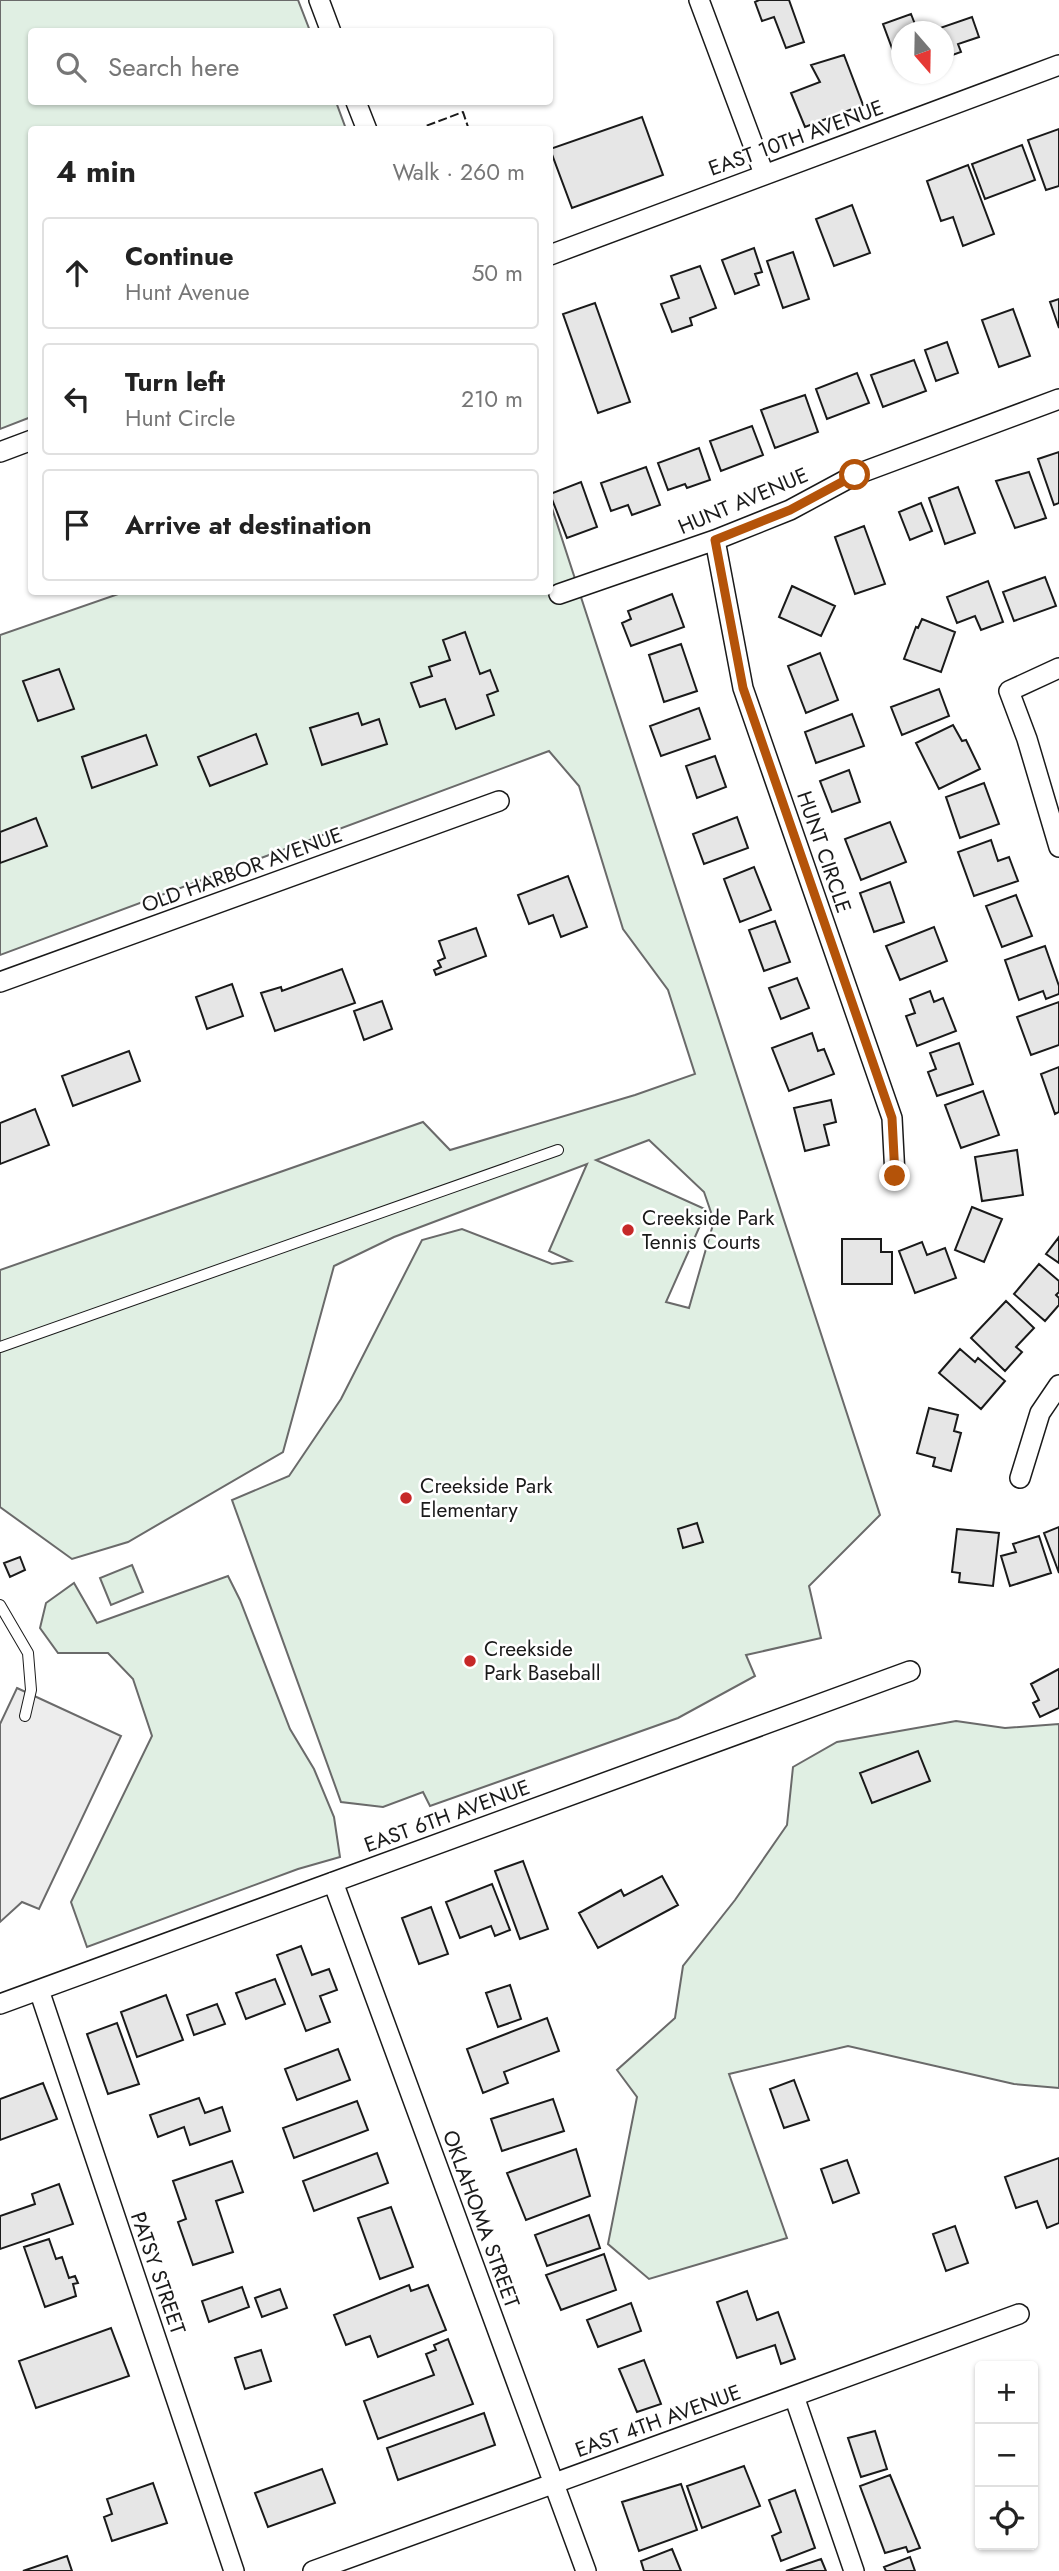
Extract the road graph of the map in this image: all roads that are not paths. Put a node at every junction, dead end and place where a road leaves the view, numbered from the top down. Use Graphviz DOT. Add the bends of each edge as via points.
graph roads {
  1 [pos="319,0"];
  2 [pos="699,0"];
  3 [pos="330,28"];
  4 [pos="1059,65"];
  5 [pos="357,105"];
  6 [pos="365,126"];
  7 [pos="764,174"];
  8 [pos="553,254"];
  9 [pos="1059,399"];
  10 [pos="28,442"];
  11 [pos="0,452"];
  12 [pos="715,540"];
  13 [pos="559,594"];
  14 [pos="1059,668"];
  15 [pos="499,801"];
  16 [pos="1059,847"];
  17 [pos="0,982"];
  18 [pos="558,1150"];
  19 [pos="895,1176"];
  20 [pos="0,1347"];
  21 [pos="1059,1385"];
  22 [pos="1020,1478"];
  23 [pos="0,1605"];
  24 [pos="910,1671"];
  25 [pos="25,1716"];
  26 [pos="333,1882"];
  27 [pos="39,1990"];
  28 [pos="0,2004"];
  29 [pos="1019,2314"];
  30 [pos="794,2396"];
  31 [pos="554,2483"];
  32 [pos="234,2571"];
  33 [pos="313,2571"];
  34 [pos="586,2571"];
  35 [pos="854,2571"];
  1 -- 3 [label="street"];
  2 -- 7 [label="street"];
  4 -- 7 [label="street, EAST 10TH AVENUE"];
  5 -- 6 [label="street"];
  7 -- 8 [label="street, EAST 10TH AVENUE"];
  9 -- 12 [label="street, HUNT AVENUE" via="855,475 790,510"];
  10 -- 11 [label="street"];
  12 -- 13 [label="street, HUNT AVENUE"];
  12 -- 19 [label="street, HUNT CIRCLE" via="743,688 892,1118"];
  14 -- 16 [label="street" via="1009,691"];
  15 -- 17 [label="street, OLD HARBOR AVENUE"];
  18 -- 20 [label="lane"];
  21 -- 22 [label="street" via="1040,1413"];
  23 -- 25 [label="lane" via="28,1653 31,1690"];
  24 -- 26 [label="street, EAST 6TH AVENUE"];
  26 -- 27 [label="street, EAST 6TH AVENUE"];
  26 -- 31 [label="street, OKLAHOMA STREET"];
  27 -- 28 [label="street, EAST 6TH AVENUE"];
  27 -- 32 [label="street, PATSY STREET"];
  29 -- 30 [label="street, EAST 4TH AVENUE"];
  30 -- 31 [label="street, EAST 4TH AVENUE"];
  30 -- 35 [label="street"];
  31 -- 33 [label="street, EAST 4TH AVENUE"];
  31 -- 34 [label="street, OKLAHOMA STREET"];
}
